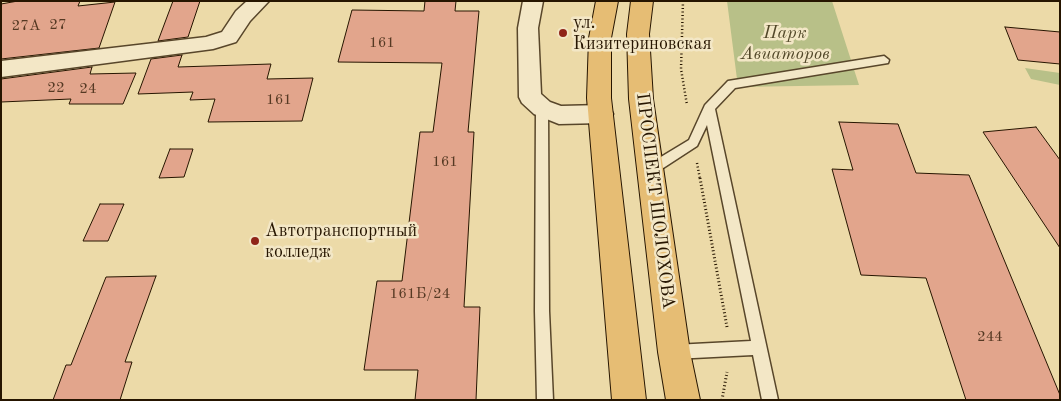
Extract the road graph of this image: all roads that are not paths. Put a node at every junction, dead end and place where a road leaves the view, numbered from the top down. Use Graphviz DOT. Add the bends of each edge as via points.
graph roads {
  1 [pos="259,1"];
  2 [pos="533,1"];
  3 [pos="607,1"];
  4 [pos="642,1"];
  5 [pos="884,60"];
  6 [pos="1,69"];
  7 [pos="542,108"];
  8 [pos="709,108"];
  9 [pos="602,114"];
  10 [pos="650,170"];
  11 [pos="759,348"];
  12 [pos="674,352"];
  13 [pos="546,400"];
  14 [pos="628,400"];
  15 [pos="683,400"];
  16 [pos="770,400"];
  1 -- 6 [label="street" via="243,16 229,37 206,44"];
  2 -- 7 [label="street" via="528,28 530,97"];
  3 -- 9 [label="main road" via="600,38 599,98"];
  4 -- 10 [label="main road, ПРОСПЕКТ ШОЛОХОВА" via="638,34 640,98"];
  5 -- 8 [label="lane" via="732,84"];
  7 -- 9 [label="street" via="559,114"];
  7 -- 13 [label="lane" via="542,311"];
  8 -- 10 [label="lane" via="693,143"];
  8 -- 11 [label="lane"];
  9 -- 14 [label="main road"];
  10 -- 12 [label="main road, ПРОСПЕКТ ШОЛОХОВА"];
  11 -- 12 [label="lane"];
  11 -- 16 [label="lane"];
  12 -- 15 [label="main road, ПРОСПЕКТ ШОЛОХОВА"];
}
